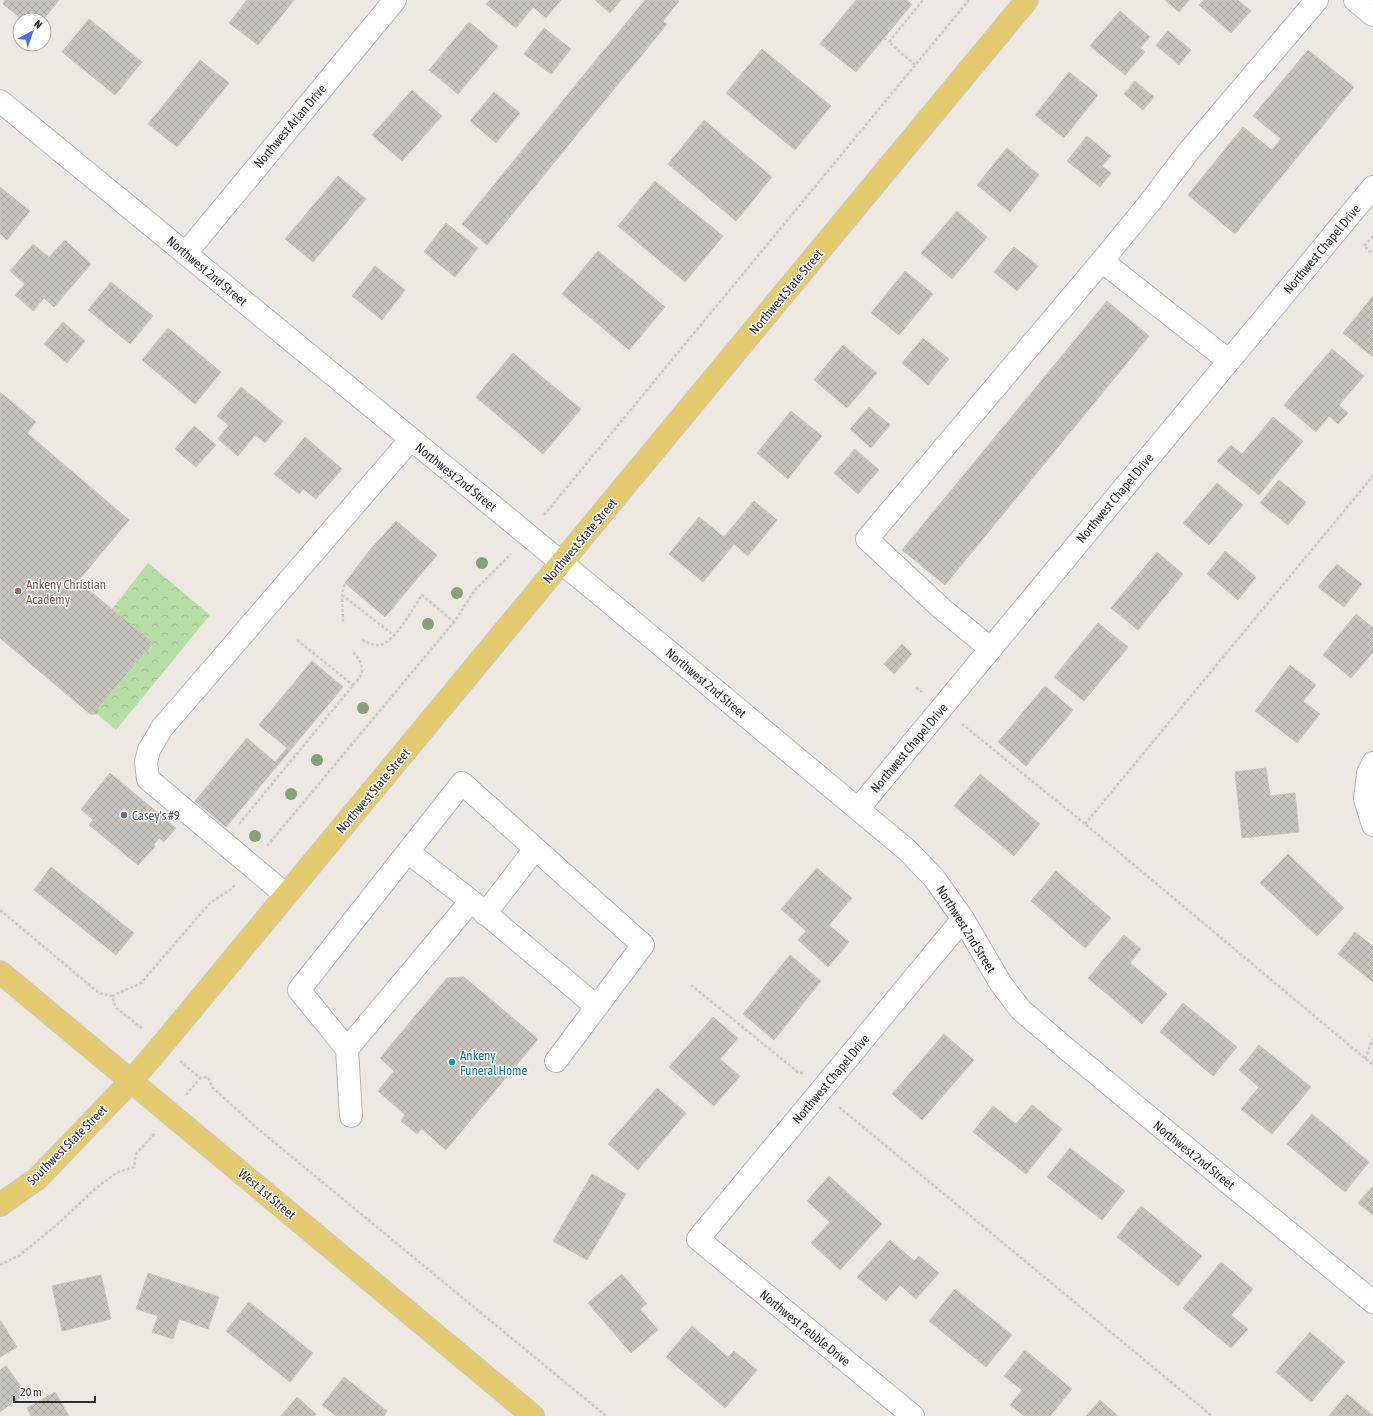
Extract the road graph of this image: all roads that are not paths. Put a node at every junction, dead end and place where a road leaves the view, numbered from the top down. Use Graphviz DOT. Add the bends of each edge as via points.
graph roads {
  1 [pos="395,0"];
  2 [pos="1027,0"];
  3 [pos="1317,0"];
  4 [pos="1355,0"];
  5 [pos="1373,14"];
  6 [pos="0,101"];
  7 [pos="1373,187"];
  8 [pos="186,253"];
  9 [pos="1102,260"];
  10 [pos="1229,361"];
  11 [pos="411,439"];
  12 [pos="561,564"];
  13 [pos="991,649"];
  14 [pos="1373,763"];
  15 [pos="858,809"];
  16 [pos="1373,825"];
  17 [pos="535,849"];
  18 [pos="408,852"];
  19 [pos="286,895"];
  20 [pos="478,908"];
  21 [pos="963,919"];
  22 [pos="0,972"];
  23 [pos="597,1007"];
  24 [pos="347,1049"];
  25 [pos="556,1061"];
  26 [pos="131,1081"];
  27 [pos="351,1116"];
  28 [pos="0,1205"];
  29 [pos="698,1239"];
  30 [pos="1373,1302"];
  31 [pos="534,1416"];
  32 [pos="913,1416"];
  1 -- 8 [label="street, Northwest Arlan Drive"];
  2 -- 12 [label="main road, Northwest State Street"];
  3 -- 9 [label="street" via="1188,152"];
  4 -- 5 [label="street"];
  6 -- 8 [label="street, Northwest 2nd Street"];
  7 -- 10 [label="street, Northwest Chapel Drive"];
  8 -- 11 [label="street, Northwest 2nd Street"];
  9 -- 10 [label="street"];
  9 -- 13 [label="street" via="867,539 941,608"];
  10 -- 13 [label="street, Northwest Chapel Drive"];
  11 -- 12 [label="street, Northwest 2nd Street"];
  11 -- 19 [label="street" via="162,728 149,750 146,762 148,779"];
  12 -- 15 [label="street, Northwest 2nd Street"];
  12 -- 19 [label="main road, Northwest State Street"];
  13 -- 15 [label="street, Northwest Chapel Drive"];
  14 -- 16 [label="street" via="1368,773 1365,800"];
  15 -- 21 [label="street, Northwest 2nd Street" via="907,850 934,878"];
  17 -- 18 [label="street" via="462,783"];
  17 -- 20 [label="street"];
  17 -- 23 [label="street" via="643,945"];
  18 -- 20 [label="street"];
  18 -- 24 [label="street" via="299,990"];
  19 -- 26 [label="main road, Northwest State Street"];
  20 -- 23 [label="street"];
  20 -- 24 [label="street"];
  21 -- 29 [label="street, Northwest Chapel Drive"];
  21 -- 30 [label="street, Northwest 2nd Street" via="1001,984 1021,1010"];
  22 -- 26 [label="main road, West 1st Street"];
  23 -- 25 [label="street"];
  24 -- 27 [label="street"];
  26 -- 28 [label="main road, Southwest State Street" via="38,1178"];
  26 -- 31 [label="main road, West 1st Street"];
  29 -- 32 [label="street, Northwest Pebble Drive"];
}
